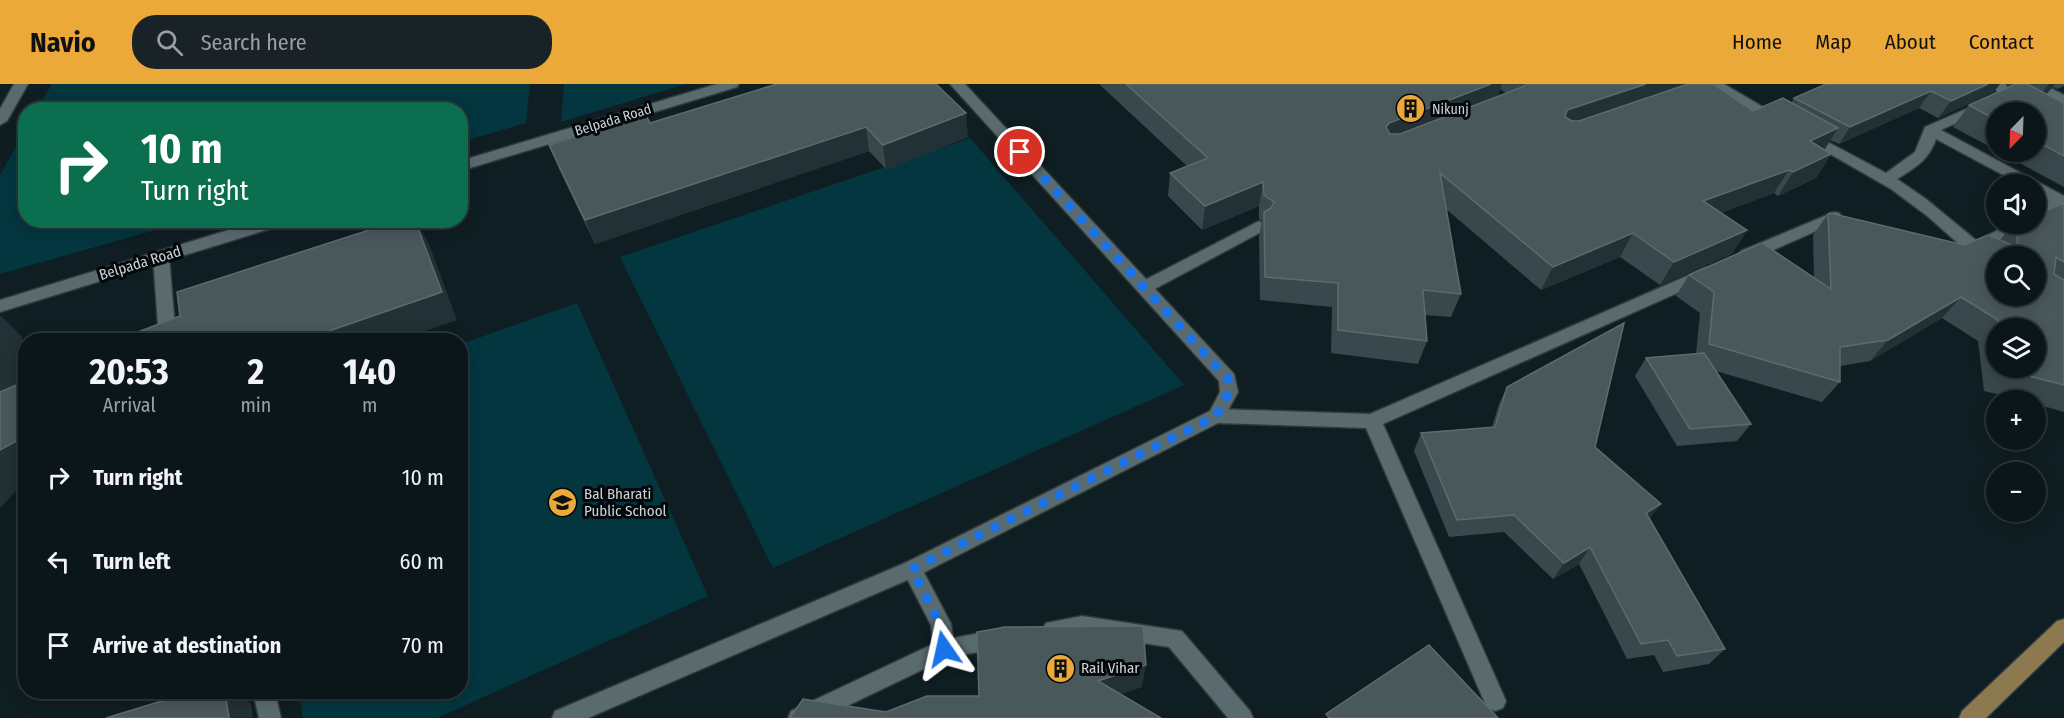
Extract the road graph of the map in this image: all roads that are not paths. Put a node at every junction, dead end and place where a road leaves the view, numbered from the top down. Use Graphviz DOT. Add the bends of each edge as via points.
graph roads {
  1 [pos="21,84"];
  2 [pos="732,84"];
  3 [pos="957,84"];
  4 [pos="2032,84"];
  5 [pos="1715,86"];
  6 [pos="2002,89"];
  7 [pos="2064,100"];
  8 [pos="0,121"];
  9 [pos="2064,126"];
  10 [pos="1930,130"];
  11 [pos="468,164"];
  12 [pos="2012,174"];
  13 [pos="1886,179"];
  14 [pos="2046,193"];
  15 [pos="2062,202"];
  16 [pos="2046,210"];
  17 [pos="1834,217"];
  18 [pos="1259,226"];
  19 [pos="254,228"];
  20 [pos="2002,234"];
  21 [pos="1975,249"];
  22 [pos="161,256"];
  23 [pos="1986,256"];
  24 [pos="1144,287"];
  25 [pos="0,306"];
  26 [pos="167,333"];
  27 [pos="1216,416"];
  28 [pos="1372,421"];
  29 [pos="912,569"];
  30 [pos="2064,628"];
  31 [pos="944,649"];
  32 [pos="266,699"];
  33 [pos="1495,701"];
  34 [pos="270,718"];
  35 [pos="564,718"];
  36 [pos="799,718"];
  37 [pos="1242,718"];
  38 [pos="1970,718"];
  1 -- 8 [label="street"];
  2 -- 11 [label="street, Belpada Road"];
  3 -- 24 [label="street"];
  4 -- 7 [label="street"];
  5 -- 13 [label="street"];
  6 -- 9 [label="street"];
  6 -- 10 [label="street"];
  10 -- 12 [label="street"];
  10 -- 13 [label="street" via="1922,157"];
  13 -- 21 [label="street" via="1945,220"];
  14 -- 15 [label="street"];
  15 -- 16 [label="street"];
  17 -- 28 [label="street"];
  18 -- 24 [label="street"];
  19 -- 22 [label="street, Belpada Road"];
  20 -- 21 [label="street"];
  21 -- 23 [label="street"];
  22 -- 25 [label="street, Belpada Road"];
  22 -- 26 [label="street"];
  24 -- 27 [label="street" via="1228,379 1229,392"];
  27 -- 28 [label="street"];
  27 -- 29 [label="street"];
  28 -- 33 [label="street"];
  29 -- 31 [label="street" via="940,624"];
  29 -- 35 [label="street"];
  30 -- 38 [label="main road"];
  31 -- 36 [label="street"];
  31 -- 37 [label="street" via="1082,625 1175,638"];
  32 -- 34 [label="street"];
}
